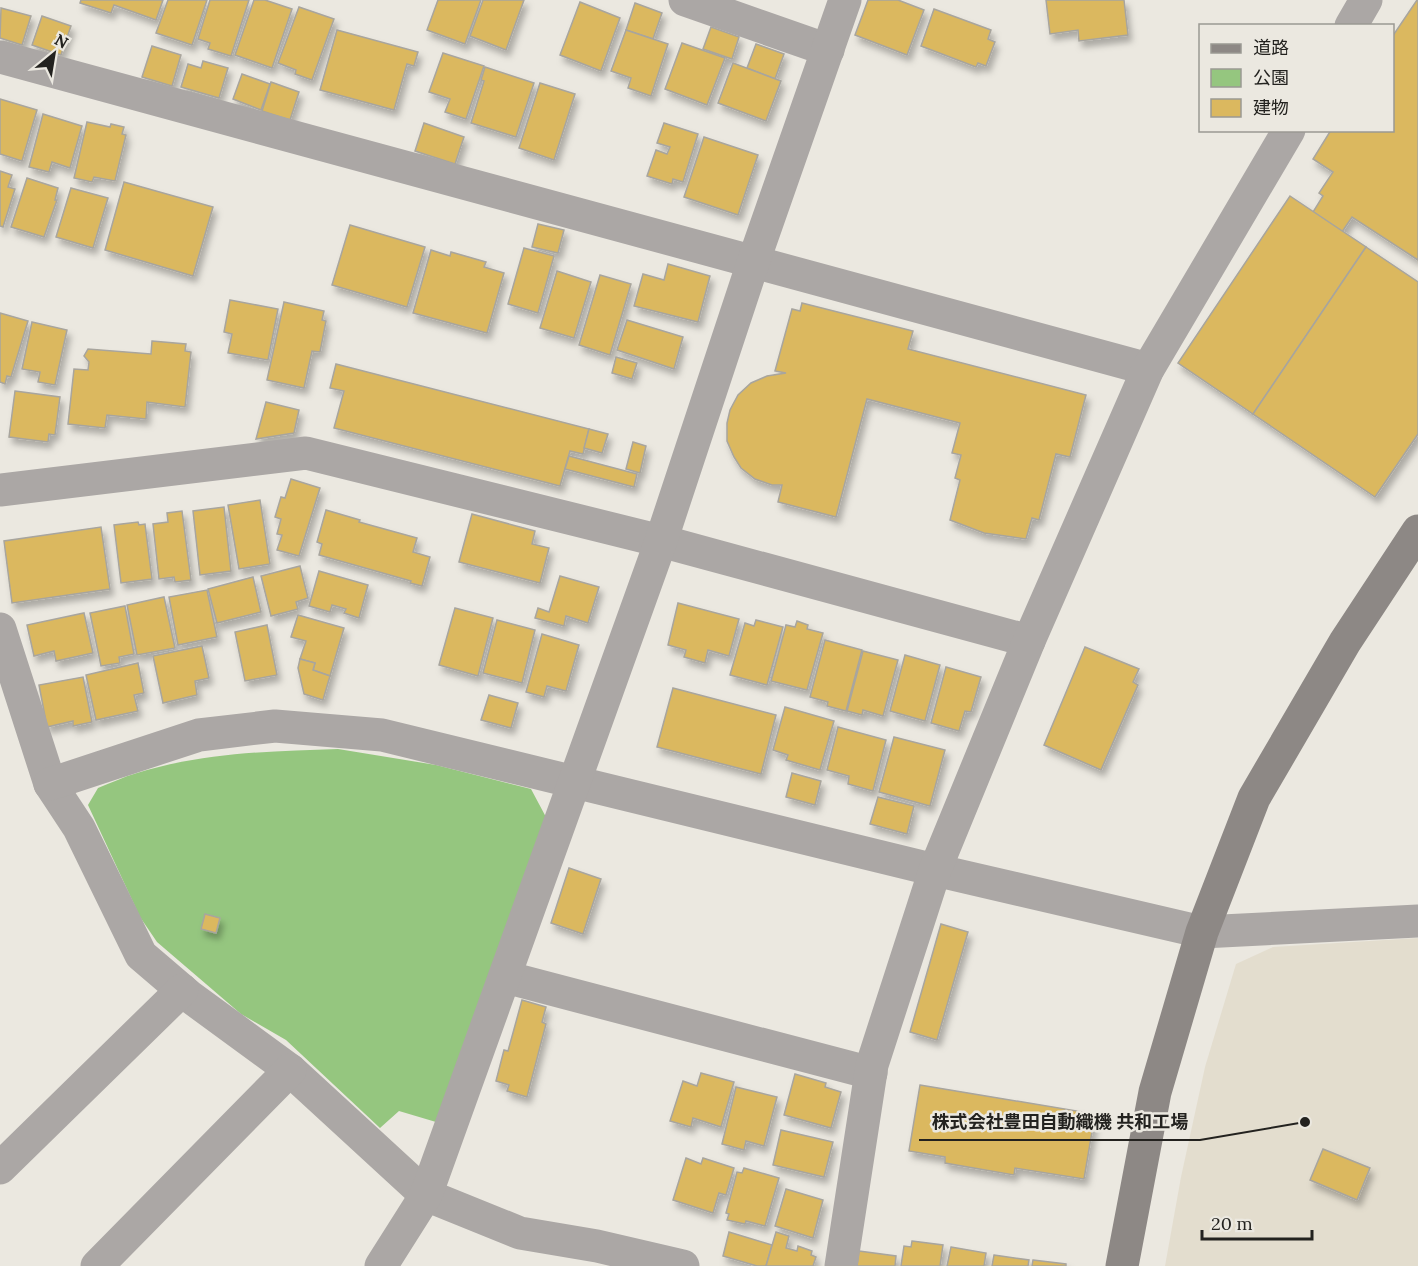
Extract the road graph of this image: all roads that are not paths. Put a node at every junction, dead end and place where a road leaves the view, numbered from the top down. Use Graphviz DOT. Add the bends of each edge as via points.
graph roads {
  1 [pos="685,0"];
  2 [pos="845,0"];
  3 [pos="1366,0"];
  4 [pos="1352,24"];
  5 [pos="828,50"];
  6 [pos="0,57"];
  7 [pos="1288,132"];
  8 [pos="753,263"];
  9 [pos="1148,369"];
  10 [pos="0,490"];
  11 [pos="1418,531"];
  12 [pos="661,541"];
  13 [pos="0,629"];
  14 [pos="1029,641"];
  15 [pos="575,782"];
  16 [pos="50,784"];
  17 [pos="935,870"];
  18 [pos="1418,921"];
  19 [pos="1202,932"];
  20 [pos="505,977"];
  21 [pos="182,990"];
  22 [pos="290,1070"];
  23 [pos="871,1073"];
  24 [pos="0,1168"];
  25 [pos="426,1195"];
  26 [pos="591,1256"];
  27 [pos="97,1266"];
  28 [pos="381,1266"];
  29 [pos="683,1266"];
  30 [pos="841,1266"];
  31 [pos="1122,1266"];
  1 -- 5 [label="street"];
  2 -- 5 [label="street"];
  3 -- 4 [label="street"];
  5 -- 8 [label="street"];
  6 -- 8 [label="street"];
  7 -- 9 [label="street"];
  8 -- 9 [label="street"];
  8 -- 12 [label="street"];
  9 -- 14 [label="street"];
  10 -- 12 [label="street" via="306,453"];
  11 -- 19 [label="street" via="1345,642 1254,798"];
  12 -- 14 [label="street"];
  12 -- 15 [label="street"];
  13 -- 16 [label="street"];
  14 -- 17 [label="street"];
  15 -- 16 [label="street" via="382,735 275,726 198,735"];
  15 -- 17 [label="street"];
  15 -- 20 [label="street"];
  16 -- 21 [label="street" via="79,828 141,956"];
  17 -- 19 [label="street"];
  17 -- 23 [label="street"];
  18 -- 19 [label="street"];
  19 -- 31 [label="street" via="1155,1092"];
  20 -- 23 [label="street"];
  20 -- 25 [label="street"];
  21 -- 22 [label="street"];
  21 -- 24 [label="street"];
  22 -- 25 [label="street"];
  22 -- 27 [label="street"];
  23 -- 30 [label="street"];
  25 -- 26 [label="street" via="520,1233"];
  25 -- 28 [label="street"];
  26 -- 29 [label="street"];
}
